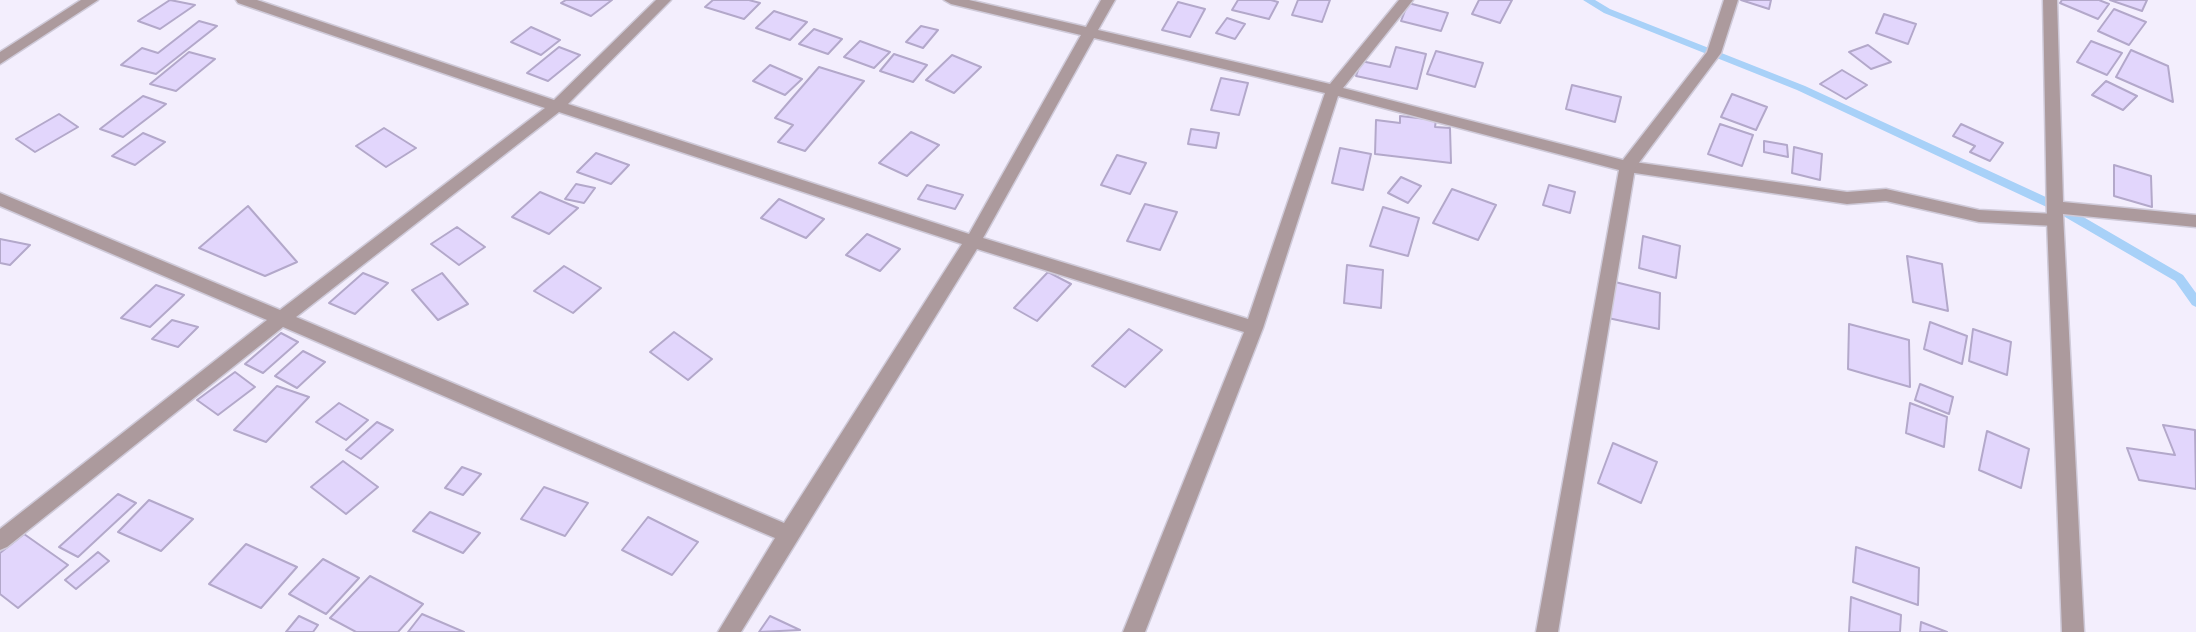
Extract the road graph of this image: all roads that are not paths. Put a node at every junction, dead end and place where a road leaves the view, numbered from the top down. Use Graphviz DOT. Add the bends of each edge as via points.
graph roads {
  1 [pos="91,0"];
  2 [pos="243,0"];
  3 [pos="664,0"];
  4 [pos="951,0"];
  5 [pos="1108,0"];
  6 [pos="1406,0"];
  7 [pos="1731,0"];
  8 [pos="2050,0"];
  9 [pos="1089,35"];
  10 [pos="0,59"];
  11 [pos="1333,90"];
  12 [pos="555,108"];
  13 [pos="1628,167"];
  14 [pos="0,199"];
  15 [pos="2056,213"];
  16 [pos="2196,221"];
  17 [pos="972,243"];
  18 [pos="281,319"];
  19 [pos="1254,328"];
  20 [pos="788,534"];
  21 [pos="0,541"];
  22 [pos="729,632"];
  23 [pos="1134,632"];
  24 [pos="1547,632"];
  25 [pos="2073,632"];
  1 -- 10 [label="street"];
  2 -- 12 [label="street"];
  3 -- 12 [label="street"];
  4 -- 9 [label="street"];
  5 -- 9 [label="street"];
  6 -- 11 [label="street"];
  7 -- 13 [label="street" via="1714,53"];
  8 -- 15 [label="street"];
  9 -- 11 [label="street"];
  9 -- 17 [label="street"];
  11 -- 13 [label="street"];
  11 -- 19 [label="street"];
  12 -- 17 [label="street"];
  12 -- 18 [label="street"];
  13 -- 15 [label="street" via="1847,198 1886,195 1979,216"];
  13 -- 24 [label="street"];
  14 -- 18 [label="street"];
  15 -- 16 [label="street"];
  15 -- 25 [label="street"];
  17 -- 19 [label="street"];
  17 -- 20 [label="street"];
  18 -- 20 [label="street"];
  18 -- 21 [label="street"];
  19 -- 23 [label="street"];
  20 -- 22 [label="street"];
}
